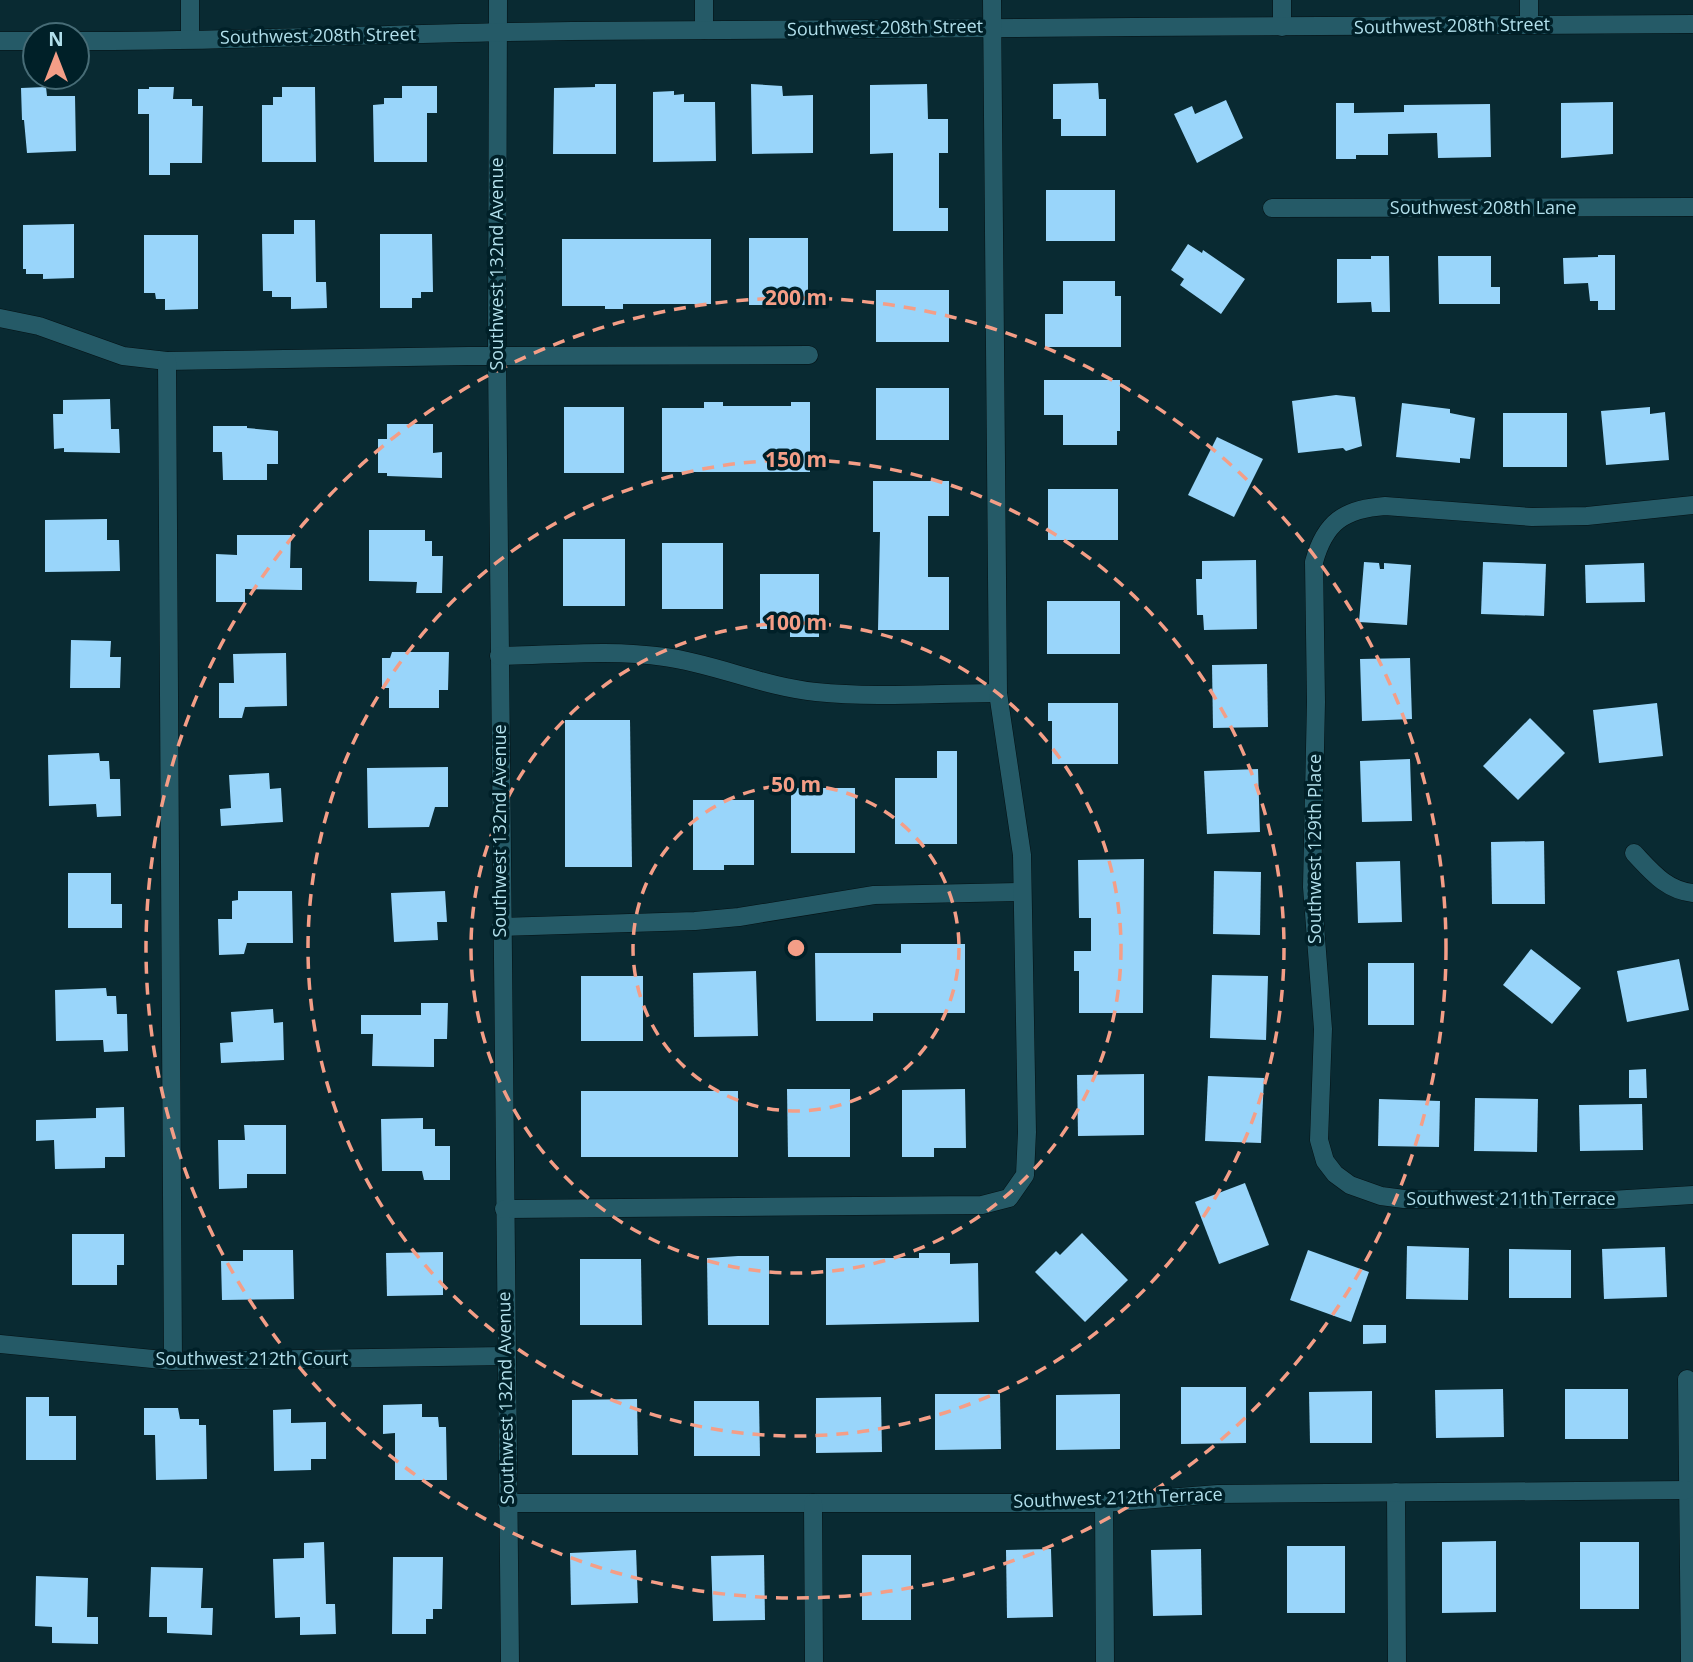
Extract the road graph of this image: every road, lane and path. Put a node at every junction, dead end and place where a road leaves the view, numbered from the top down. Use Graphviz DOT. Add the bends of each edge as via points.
graph roads {
  1 [pos="190,0"];
  2 [pos="498,0"];
  3 [pos="704,0"];
  4 [pos="992,0"];
  5 [pos="1282,0"];
  6 [pos="1529,0"];
  7 [pos="1693,24"];
  8 [pos="1529,25"];
  9 [pos="993,26"];
  10 [pos="1282,27"];
  11 [pos="704,30"];
  12 [pos="498,32"];
  13 [pos="190,39"];
  14 [pos="0,41"];
  15 [pos="21,41"];
  16 [pos="91,41"];
  17 [pos="1693,207"];
  18 [pos="1272,208"];
  19 [pos="0,318"];
  20 [pos="808,355"];
  21 [pos="496,356"];
  22 [pos="167,361"];
  23 [pos="1693,505"];
  24 [pos="499,656"];
  25 [pos="998,693"];
  26 [pos="1634,853"];
  27 [pos="1022,892"];
  28 [pos="1693,893"];
  29 [pos="501,927"];
  30 [pos="1335,1174"];
  31 [pos="1693,1195"];
  32 [pos="504,1209"];
  33 [pos="0,1344"];
  34 [pos="506,1356"];
  35 [pos="173,1361"];
  36 [pos="1687,1379"];
  37 [pos="1687,1490"];
  38 [pos="1396,1492"];
  39 [pos="507,1503"];
  40 [pos="813,1503"];
  41 [pos="1104,1503"];
  42 [pos="510,1662"];
  43 [pos="814,1662"];
  44 [pos="1105,1662"];
  45 [pos="1397,1662"];
  46 [pos="1690,1662"];
  1 -- 13 [label="street"];
  2 -- 12 [label="street, Southwest 132nd Avenue"];
  3 -- 11 [label="street"];
  4 -- 9 [label="street"];
  5 -- 10 [label="street"];
  6 -- 8 [label="street"];
  7 -- 8 [label="street, Southwest 208th Street"];
  8 -- 10 [label="street, Southwest 208th Street"];
  9 -- 10 [label="street, Southwest 208th Street"];
  9 -- 11 [label="street, Southwest 208th Street"];
  9 -- 25 [label="street"];
  11 -- 12 [label="street, Southwest 208th Street"];
  12 -- 13 [label="street, Southwest 208th Street"];
  12 -- 21 [label="street, Southwest 132nd Avenue"];
  13 -- 16 [label="street, Southwest 208th Street"];
  14 -- 15 [label="street"];
  17 -- 18 [label="street, Southwest 208th Lane"];
  19 -- 22 [label="street" via="39,326 123,356"];
  20 -- 21 [label="street"];
  21 -- 22 [label="street"];
  21 -- 24 [label="street, Southwest 132nd Avenue"];
  22 -- 35 [label="street"];
  23 -- 30 [label="street, Southwest 129th Place" via="1532,517 1385,506 1346,514 1332,524 1318,547 1314,562 1311,848 1323,1029 1319,1140 1325,1161"];
  24 -- 25 [label="street" via="641,654 695,662 784,688 816,692"];
  24 -- 29 [label="street, Southwest 132nd Avenue"];
  25 -- 27 [label="street" via="1020,832"];
  26 -- 28 [label="street" via="1659,880"];
  27 -- 29 [label="street" via="874,895 695,921"];
  27 -- 32 [label="street" via="1027,1155 1025,1175 1009,1198 982,1205"];
  29 -- 32 [label="street, Southwest 132nd Avenue"];
  30 -- 31 [label="street, Southwest 211th Terrace" via="1364,1192 1404,1199 1611,1200"];
  32 -- 34 [label="street, Southwest 132nd Avenue"];
  33 -- 35 [label="street, Southwest 212th Court"];
  34 -- 35 [label="street, Southwest 212th Court"];
  34 -- 39 [label="street, Southwest 132nd Avenue"];
  36 -- 37 [label="street"];
  37 -- 38 [label="street, Southwest 212th Terrace"];
  37 -- 46 [label="street"];
  38 -- 41 [label="street, Southwest 212th Terrace" via="1217,1494"];
  38 -- 45 [label="street"];
  39 -- 40 [label="street, Southwest 212th Terrace"];
  39 -- 42 [label="street, Southwest 132nd Avenue"];
  40 -- 41 [label="street, Southwest 212th Terrace"];
  40 -- 43 [label="street"];
  41 -- 44 [label="street"];
}
